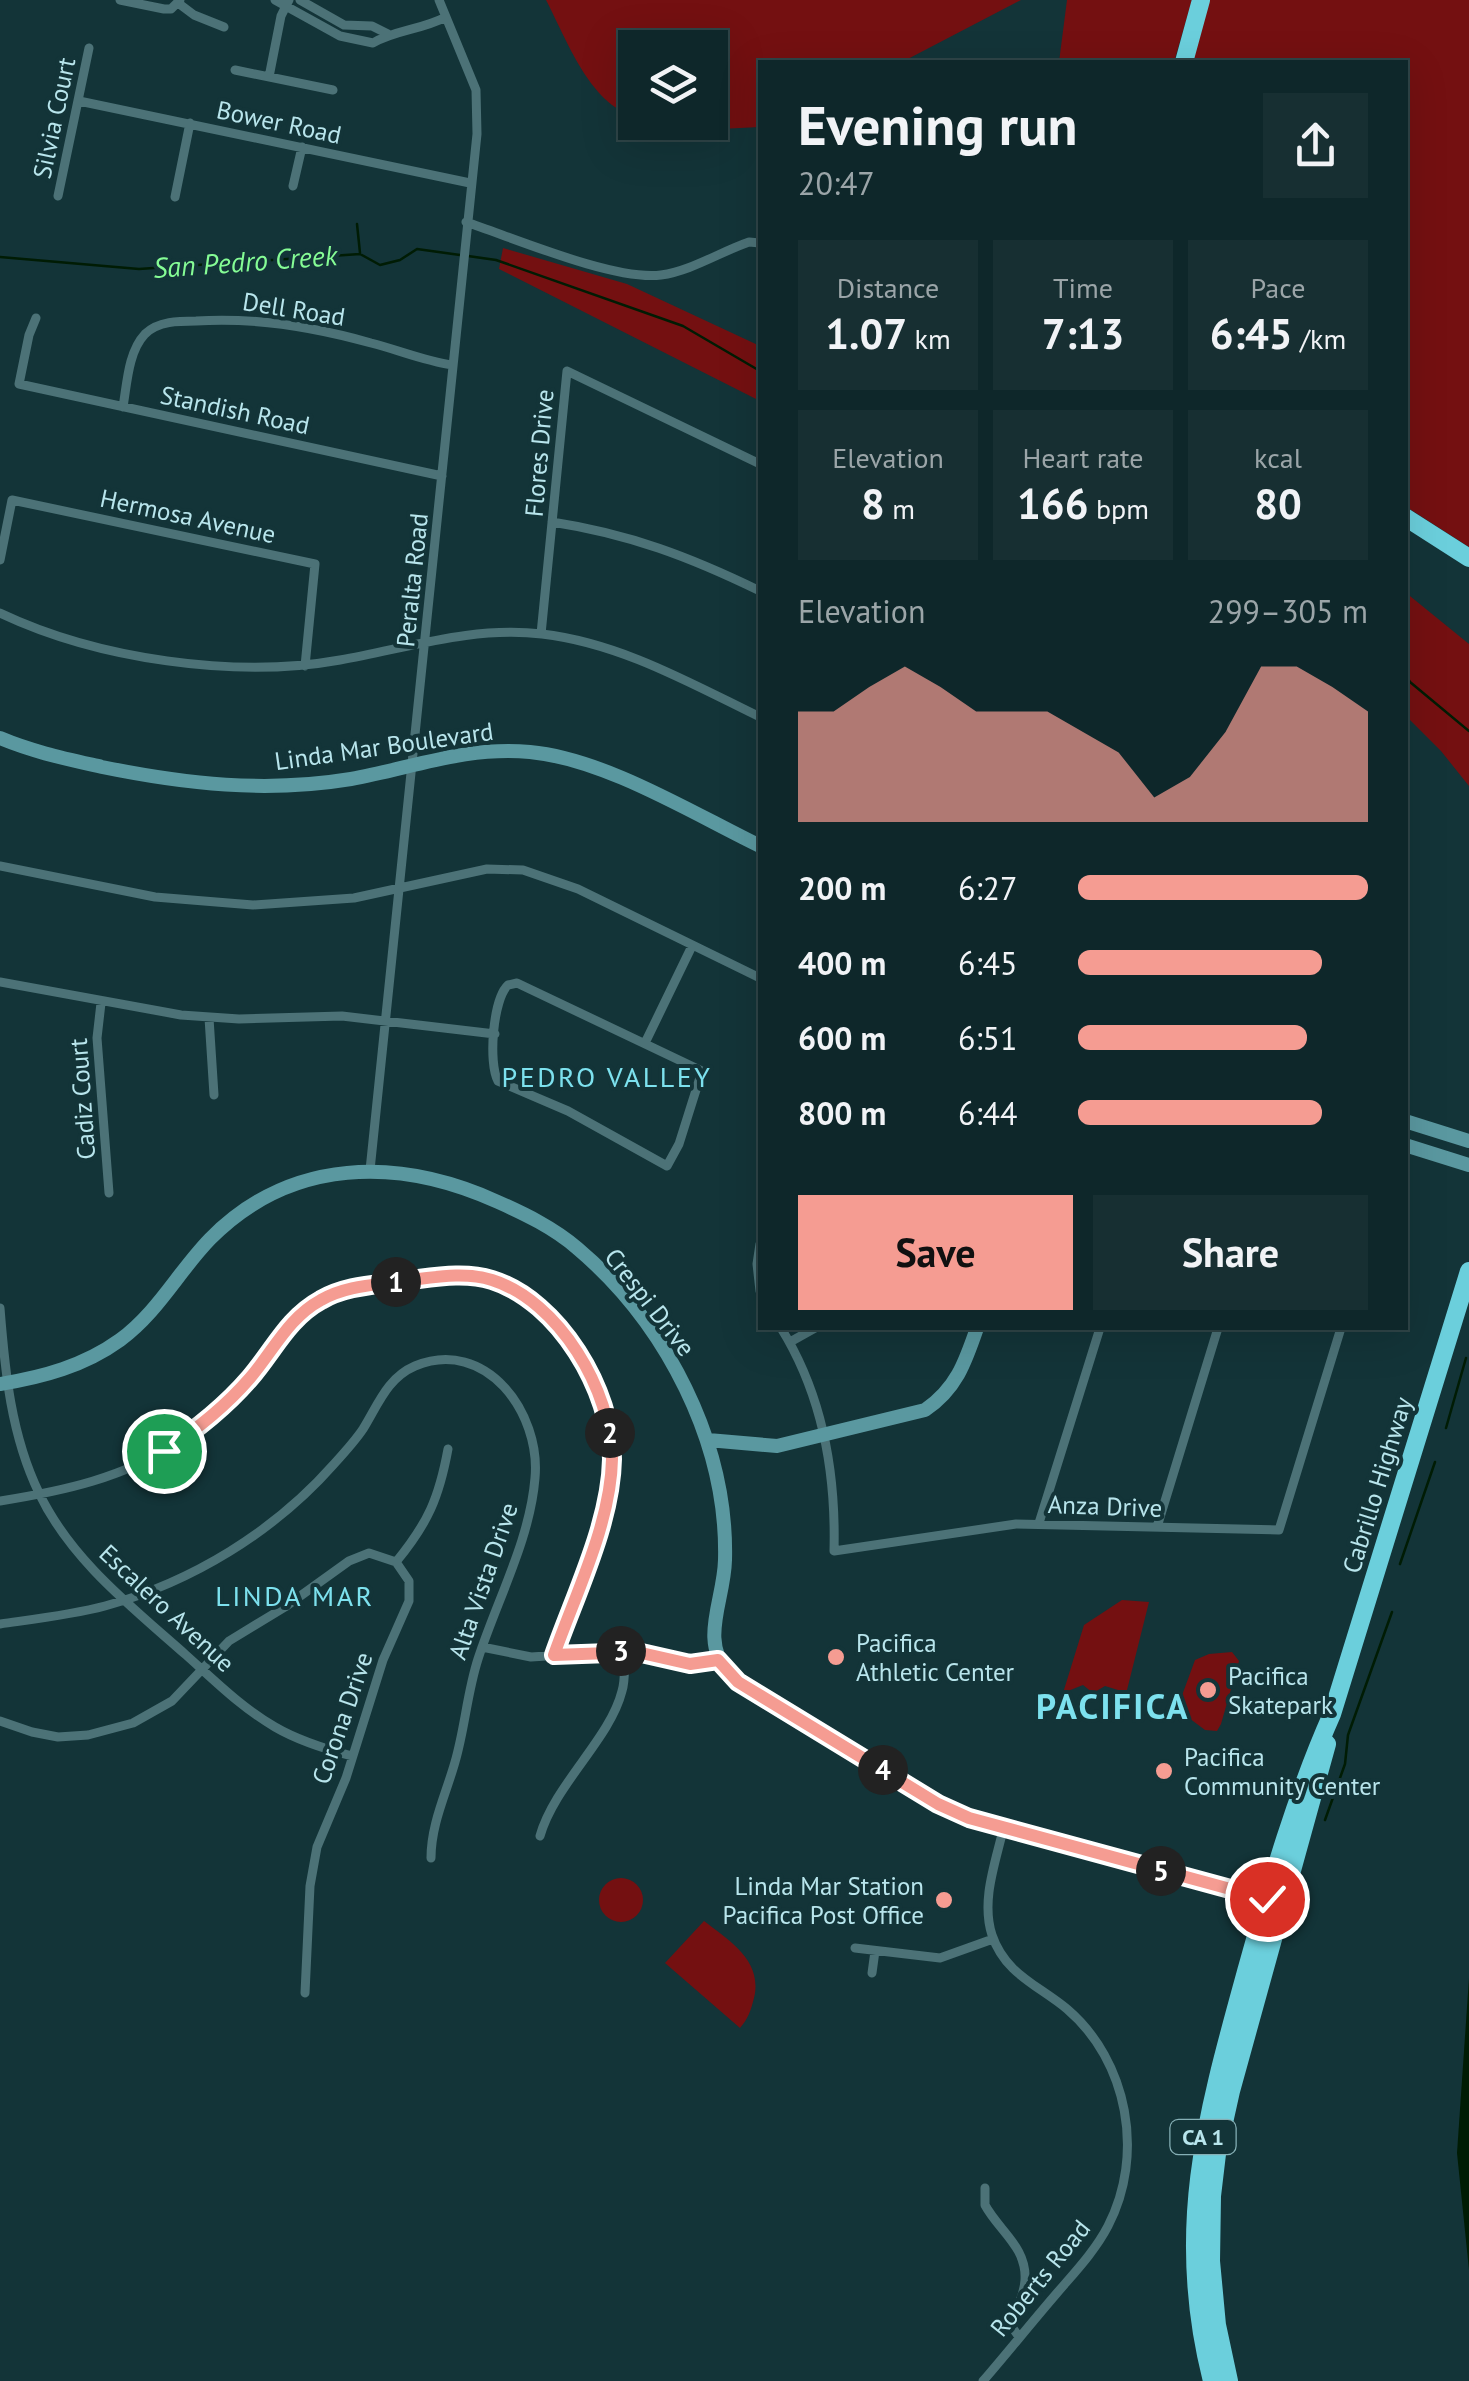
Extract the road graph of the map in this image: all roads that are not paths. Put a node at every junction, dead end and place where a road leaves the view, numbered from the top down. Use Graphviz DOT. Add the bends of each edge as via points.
graph roads {
  1 [pos="120,0"];
  2 [pos="275,0"];
  3 [pos="300,0"];
  4 [pos="439,0"];
  5 [pos="1200,0"];
  6 [pos="179,2"];
  7 [pos="288,3"];
  8 [pos="446,17"];
  9 [pos="224,27"];
  10 [pos="388,34"];
  11 [pos="88,48"];
  12 [pos="1185,60"];
  13 [pos="235,70"];
  14 [pos="269,77"];
  15 [pos="332,90"];
  16 [pos="79,100"];
  17 [pos="190,123"];
  18 [pos="302,147"];
  19 [pos="470,183"];
  20 [pos="294,186"];
  21 [pos="58,196"];
  22 [pos="175,197"];
  23 [pos="466,222"];
  24 [pos="758,243"];
  25 [pos="36,318"];
  26 [pos="453,365"];
  27 [pos="123,408"];
  28 [pos="758,463"];
  29 [pos="442,476"];
  30 [pos="1408,519"];
  31 [pos="552,522"];
  32 [pos="1469,558"];
  33 [pos="0,560"];
  34 [pos="758,590"];
  35 [pos="0,614"];
  36 [pos="542,634"];
  37 [pos="426,640"];
  38 [pos="305,666"];
  39 [pos="758,716"];
  40 [pos="0,738"];
  41 [pos="413,764"];
  42 [pos="758,845"];
  43 [pos="0,866"];
  44 [pos="399,890"];
  45 [pos="692,946"];
  46 [pos="758,977"];
  47 [pos="0,982"];
  48 [pos="101,1003"];
  49 [pos="209,1018"];
  50 [pos="385,1023"];
  51 [pos="495,1034"];
  52 [pos="645,1043"];
  53 [pos="214,1096"];
  54 [pos="1408,1122"];
  55 [pos="1469,1141"];
  56 [pos="1408,1146"];
  57 [pos="1469,1165"];
  58 [pos="370,1170"];
  59 [pos="109,1193"];
  60 [pos="1469,1271"];
  61 [pos="0,1308"];
  62 [pos="782,1330"];
  63 [pos="811,1330"];
  64 [pos="976,1330"];
  65 [pos="1099,1330"];
  66 [pos="1217,1330"];
  67 [pos="1340,1330"];
  68 [pos="790,1342"];
  69 [pos="3,1384"];
  70 [pos="824,1437"];
  71 [pos="708,1440"];
  72 [pos="448,1448"];
  73 [pos="39,1495"];
  74 [pos="0,1501"];
  75 [pos="1039,1524"];
  76 [pos="1157,1527"];
  77 [pos="396,1562"];
  78 [pos="125,1600"];
  79 [pos="0,1624"];
  80 [pos="482,1646"];
  81 [pos="624,1651"];
  82 [pos="554,1655"];
  83 [pos="718,1660"];
  84 [pos="202,1669"];
  85 [pos="0,1720"];
  86 [pos="352,1756"];
  87 [pos="1003,1830"];
  88 [pos="540,1836"];
  89 [pos="430,1858"];
  90 [pos="1276,1901"];
  91 [pos="994,1939"];
  92 [pos="855,1948"];
  93 [pos="875,1951"];
  94 [pos="872,1973"];
  95 [pos="304,1993"];
  96 [pos="985,2188"];
  97 [pos="1020,2338"];
  98 [pos="983,2381"];
  99 [pos="1212,2381"];
  100 [pos="1229,2381"];
  1 -- 6 [label="street" via="164,9"];
  2 -- 7 [label="street"];
  3 -- 10 [label="street" via="344,25"];
  4 -- 8 [label="street, Peralta Road"];
  5 -- 12 [label="highway"];
  6 -- 9 [label="street"];
  7 -- 10 [label="street" via="356,40 373,43"];
  7 -- 14 [label="street"];
  8 -- 10 [label="street"];
  8 -- 19 [label="street, Peralta Road" via="476,90"];
  11 -- 16 [label="street, Silvia Court"];
  13 -- 14 [label="street"];
  14 -- 15 [label="street"];
  16 -- 17 [label="street, Bower Road"];
  16 -- 21 [label="street, Silvia Court"];
  17 -- 18 [label="street, Bower Road"];
  17 -- 22 [label="street"];
  18 -- 19 [label="street, Bower Road"];
  18 -- 20 [label="street"];
  19 -- 23 [label="street, Peralta Road"];
  23 -- 24 [label="street" via="642,275 662,275"];
  23 -- 26 [label="street, Peralta Road"];
  25 -- 27 [label="street, Standish Road" via="19,384"];
  26 -- 27 [label="street, Dell Road" via="261,320 175,322 158,325 136,348"];
  26 -- 29 [label="street, Peralta Road"];
  27 -- 29 [label="street, Standish Road"];
  28 -- 31 [label="street, Flores Drive" via="567,371"];
  29 -- 37 [label="street, Peralta Road"];
  30 -- 32 [label="highway"];
  31 -- 34 [label="street" via="668,548"];
  31 -- 36 [label="street, Flores Drive"];
  33 -- 38 [label="street, Hermosa Avenue" via="12,500 315,564"];
  35 -- 38 [label="street" via="63,639 170,660 240,669"];
  36 -- 37 [label="street"];
  36 -- 39 [label="street" via="635,658"];
  37 -- 38 [label="street"];
  37 -- 41 [label="street, Peralta Road"];
  40 -- 41 [label="street, Linda Mar Boulevard" via="61,758 212,785 312,784"];
  41 -- 42 [label="street, Linda Mar Boulevard" via="486,750 552,755 614,776"];
  41 -- 44 [label="street, Peralta Road"];
  43 -- 44 [label="street" via="214,903 306,903"];
  44 -- 45 [label="street" via="486,869 523,870 560,880"];
  44 -- 50 [label="street, Peralta Road"];
  45 -- 46 [label="street"];
  45 -- 52 [label="street"];
  47 -- 48 [label="street"];
  48 -- 49 [label="street"];
  48 -- 59 [label="street, Cadiz Court" via="97,1038"];
  49 -- 50 [label="street" via="342,1016"];
  49 -- 53 [label="street"];
  50 -- 51 [label="street"];
  50 -- 58 [label="street, Peralta Road"];
  51 -- 52 [label="street" via="501,992 517,983"];
  51 -- 52 [label="street" via="498,1081 667,1166 702,1071"];
  54 -- 55 [label="street"];
  56 -- 57 [label="street"];
  58 -- 69 [label="street, Crespi Drive" via="314,1179 259,1202 211,1238 155,1309 118,1342 75,1365"];
  58 -- 71 [label="street, Crespi Drive" via="466,1188 576,1247 662,1348"];
  60 -- 90 [label="highway, Cabrillo Highway / CA 1" via="1332,1714 1322,1770"];
  61 -- 69 [label="street, Escalero Avenue"];
  62 -- 68 [label="street"];
  63 -- 68 [label="street"];
  64 -- 70 [label="street" via="944,1398 908,1417"];
  65 -- 75 [label="street"];
  66 -- 76 [label="street"];
  67 -- 76 [label="street, Anza Drive" via="1278,1530"];
  68 -- 70 [label="street"];
  69 -- 73 [label="street, Escalero Avenue"];
  70 -- 71 [label="street" via="777,1446"];
  70 -- 75 [label="street, Anza Drive" via="834,1550"];
  71 -- 83 [label="street, Crespi Drive" via="725,1540 712,1633"];
  72 -- 77 [label="street" via="435,1504"];
  73 -- 74 [label="street"];
  73 -- 78 [label="street, Escalero Avenue" via="85,1561"];
  73 -- 82 [label="street" via="123,1471 182,1439 236,1393 289,1325 323,1298 362,1286 447,1276 494,1280 536,1305 578,1353 600,1394 611,1439 607,1502"];
  75 -- 76 [label="street, Anza Drive"];
  77 -- 84 [label="street" via="369,1553 349,1560 229,1641"];
  77 -- 86 [label="street, Corona Drive" via="409,1581 409,1601"];
  78 -- 79 [label="street, Alta Vista Drive"];
  78 -- 80 [label="street, Alta Vista Drive" via="221,1556 282,1515 360,1434 385,1390 406,1370 432,1361 460,1362 486,1370 507,1388 535,1454 528,1517"];
  78 -- 84 [label="street, Escalero Avenue"];
  80 -- 82 [label="street" via="520,1656"];
  80 -- 89 [label="street, Alta Vista Drive"];
  81 -- 82 [label="street"];
  81 -- 83 [label="street" via="690,1664"];
  81 -- 88 [label="street" via="618,1702"];
  83 -- 87 [label="street" via="738,1682 938,1804"];
  84 -- 85 [label="street" via="160,1710 103,1732 45,1735"];
  84 -- 86 [label="street, Escalero Avenue" via="279,1730"];
  86 -- 95 [label="street, Corona Drive" via="313,1866"];
  87 -- 90 [label="street"];
  87 -- 91 [label="street" via="988,1900"];
  90 -- 99 [label="highway, Cabrillo Highway / CA 1" via="1212,2096 1197,2180 1196,2286"];
  90 -- 100 [label="highway, Cabrillo Highway / CA 1" via="1214,2175 1213,2283"];
  91 -- 93 [label="street" via="940,1958"];
  91 -- 97 [label="street, Roberts Road" via="1015,1973 1067,2009 1098,2045 1120,2090 1128,2139 1125,2175 1108,2226"];
  92 -- 93 [label="street"];
  93 -- 94 [label="street"];
  96 -- 97 [label="street" via="984,2205 1024,2266 1012,2326"];
  97 -- 98 [label="street, Roberts Road"];
}
